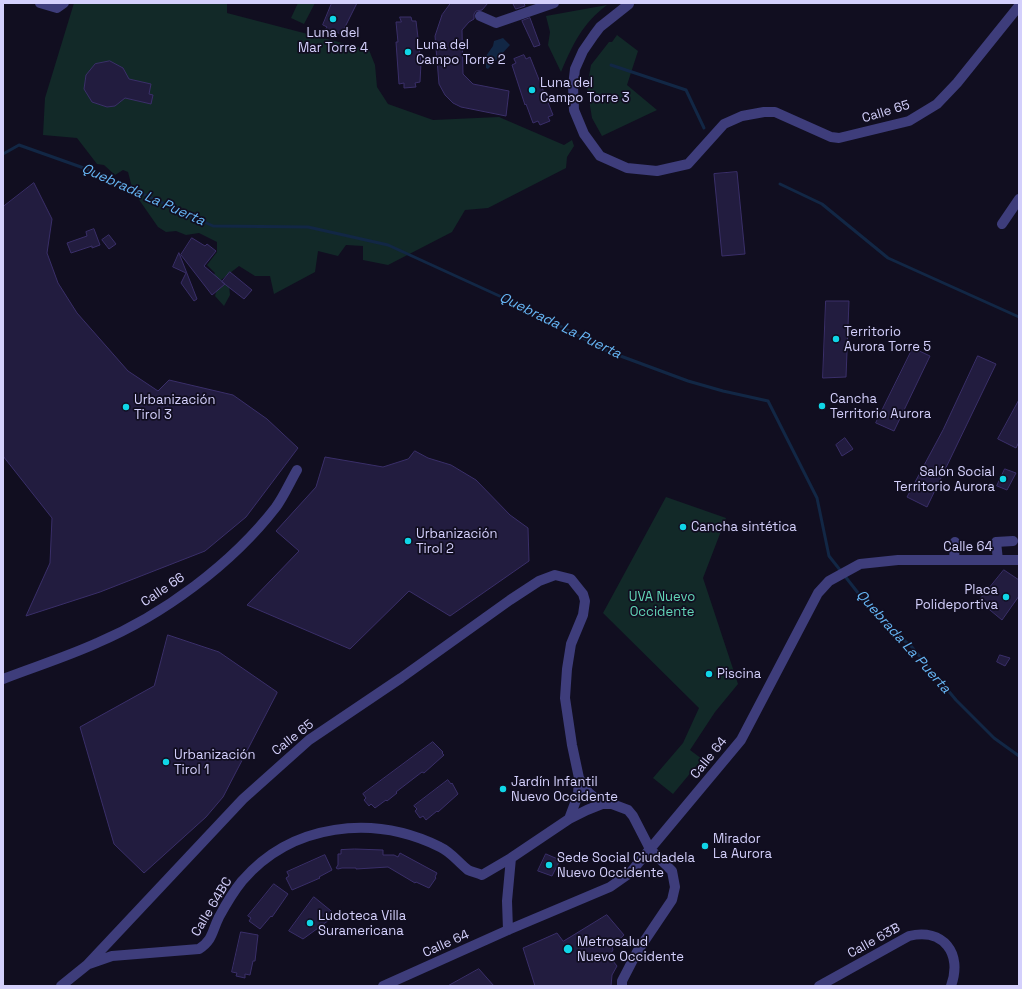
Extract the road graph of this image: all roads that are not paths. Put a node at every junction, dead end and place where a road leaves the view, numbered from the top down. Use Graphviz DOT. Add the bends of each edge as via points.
graph roads {
  1 [pos="40,3"];
  2 [pos="64,3"];
  3 [pos="554,3"];
  4 [pos="627,3"];
  5 [pos="1019,6"];
  6 [pos="480,16"];
  7 [pos="1019,199"];
  8 [pos="1002,224"];
  9 [pos="297,470"];
  10 [pos="1013,541"];
  11 [pos="955,542"];
  12 [pos="954,560"];
  13 [pos="998,560"];
  14 [pos="1019,560"];
  15 [pos="3,679"];
  16 [pos="579,778"];
  17 [pos="602,804"];
  18 [pos="569,819"];
  19 [pos="650,849"];
  20 [pos="511,858"];
  21 [pos="508,930"];
  22 [pos="87,965"];
  23 [pos="61,986"];
  24 [pos="383,986"];
  25 [pos="622,986"];
  26 [pos="820,986"];
  27 [pos="951,986"];
  1 -- 2 [label="street" via="57,8"];
  3 -- 6 [label="street" via="496,23"];
  4 -- 5 [label="street, Calle 65" via="600,27 583,51 575,69 574,110 584,134 600,156 627,168 649,171 688,164 724,124 742,116 775,112 831,137 839,138 909,121 947,95"];
  7 -- 8 [label="street"];
  9 -- 15 [label="street, Calle 66" via="277,506 254,532 217,568 189,589 158,611 103,640"];
  10 -- 13 [label="street" via="996,542"];
  11 -- 12 [label="street"];
  12 -- 13 [label="street, Calle 64"];
  12 -- 19 [label="street, Calle 64" via="898,560 860,564 828,581 818,593 741,740"];
  13 -- 14 [label="street, Calle 64"];
  16 -- 17 [label="street" via="588,792"];
  16 -- 18 [label="street" via="578,795"];
  16 -- 22 [label="street, Calle 65" via="565,698 571,644 583,615 585,601 583,594 570,579 555,575 539,581 510,600 309,740 243,799"];
  17 -- 18 [label="street, Calle 64BC"];
  17 -- 19 [label="street" via="612,804 628,810"];
  18 -- 20 [label="street, Calle 64BC"];
  19 -- 21 [label="street, Calle 64" via="630,874 610,887"];
  19 -- 25 [label="street" via="672,872 675,887 672,900 637,952 622,981"];
  20 -- 21 [label="street" via="507,901"];
  20 -- 22 [label="street, Calle 64BC" via="482,875 469,870 441,847 415,836 364,826 315,834 297,840 256,867 231,896 208,943 199,949 112,956"];
  21 -- 24 [label="street, Calle 64"];
  22 -- 23 [label="street, Calle 65"];
  26 -- 27 [label="street, Calle 63B" via="909,936 920,933 940,938 947,945 955,963"];
}
